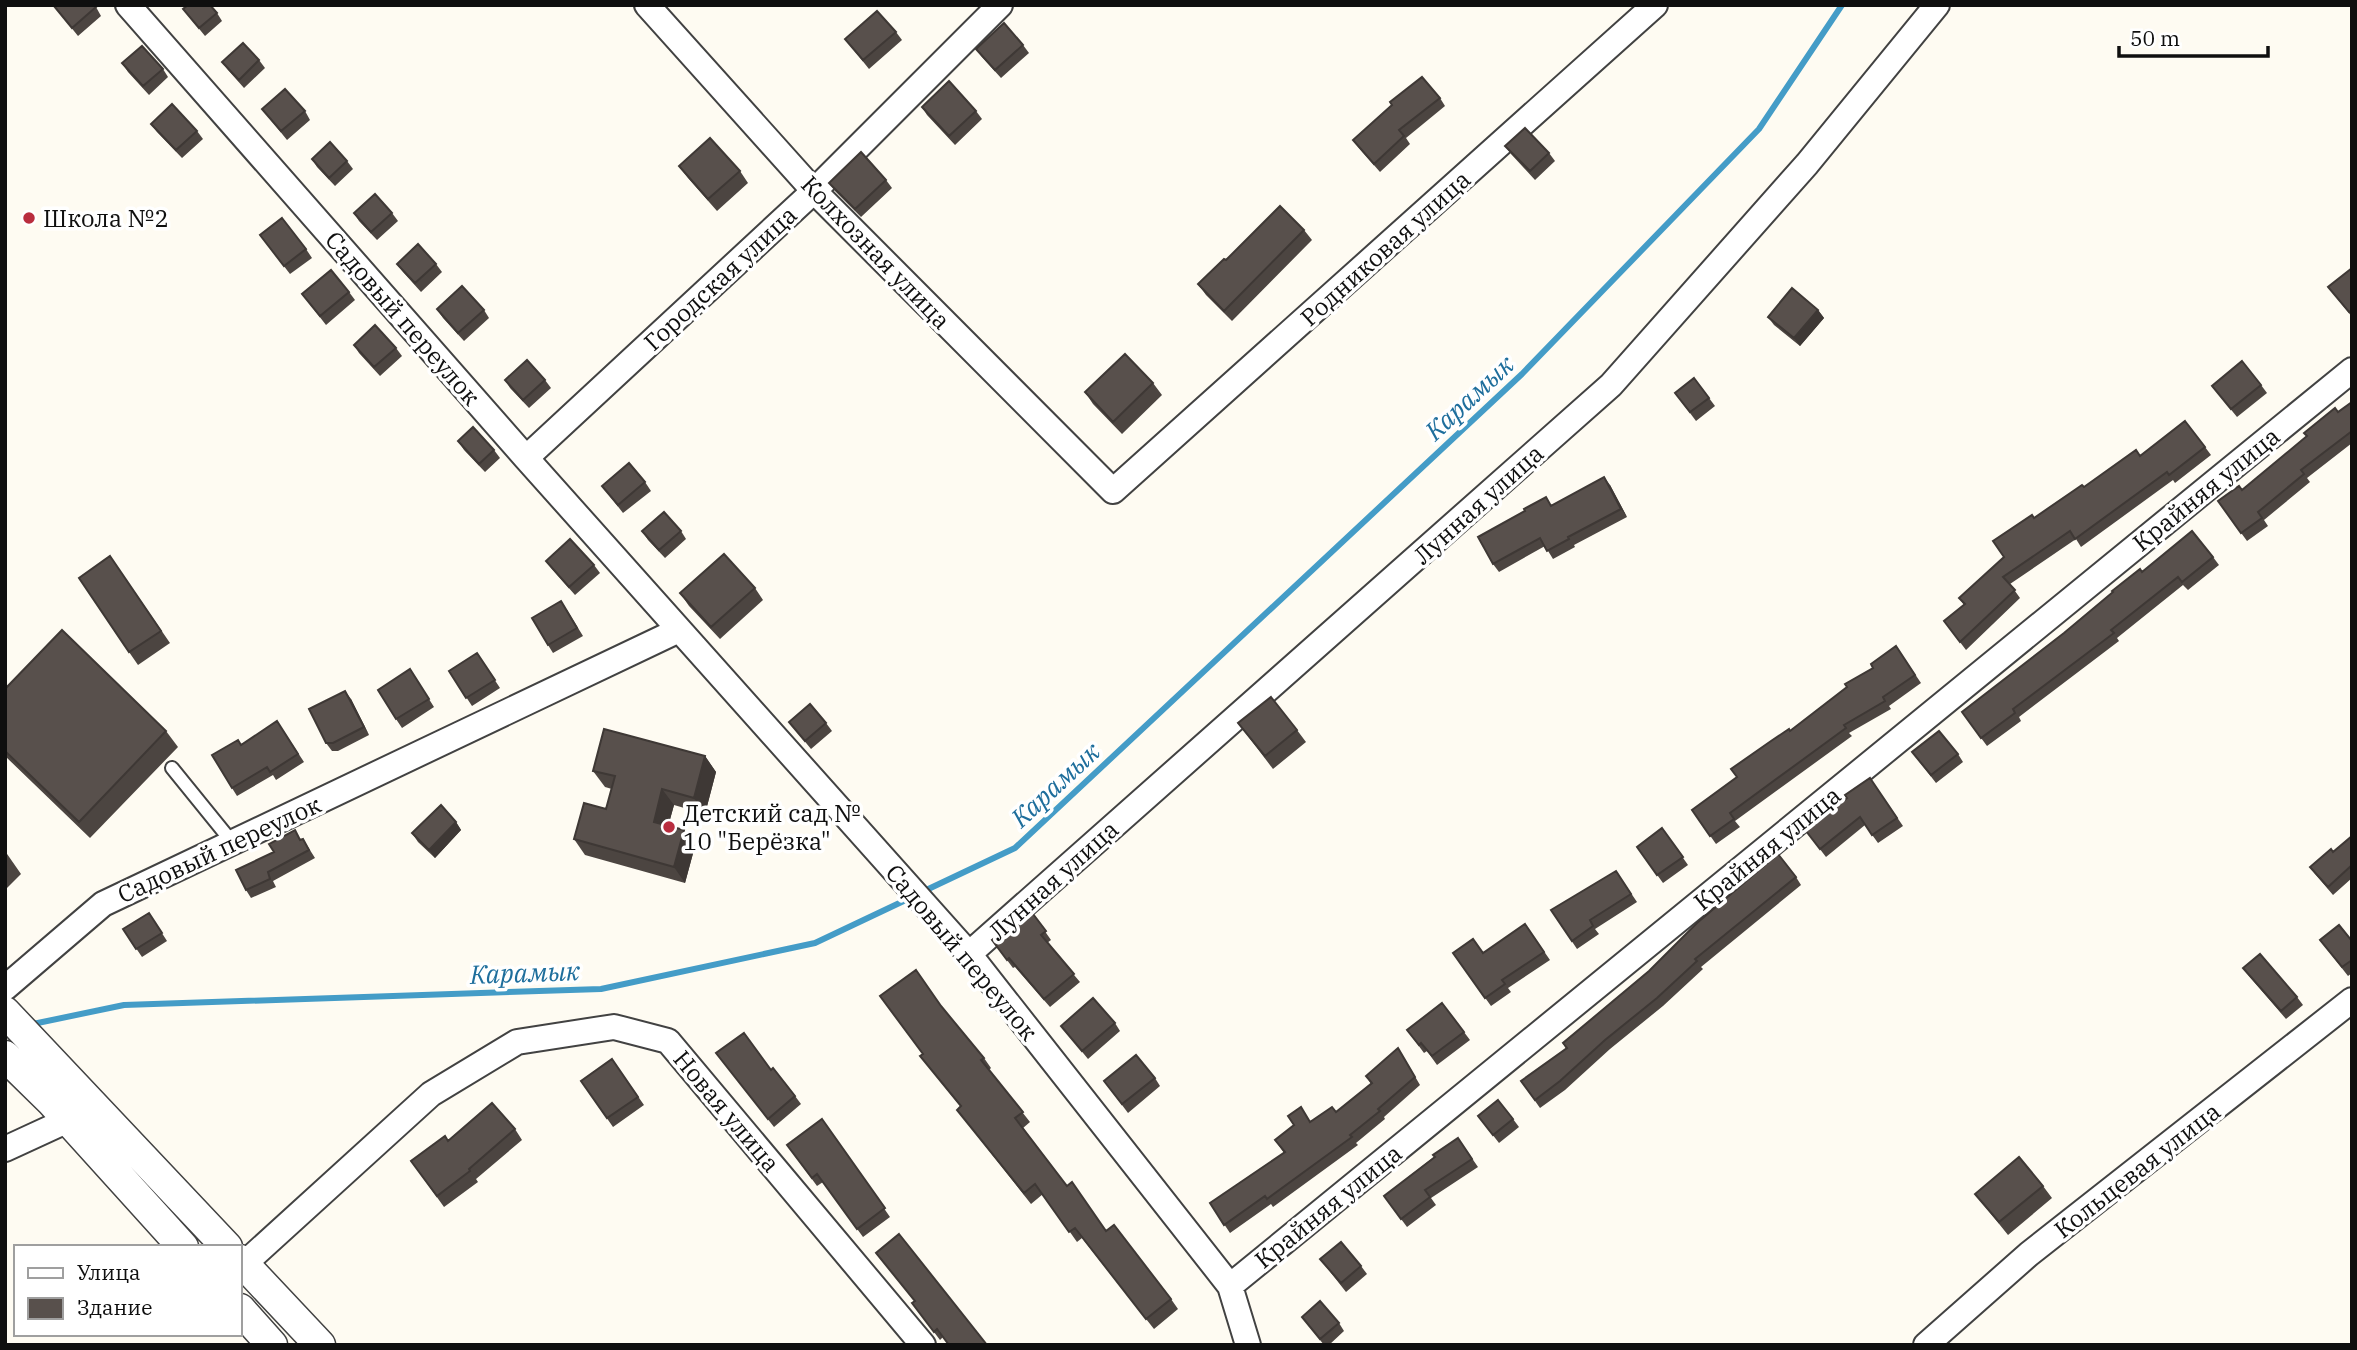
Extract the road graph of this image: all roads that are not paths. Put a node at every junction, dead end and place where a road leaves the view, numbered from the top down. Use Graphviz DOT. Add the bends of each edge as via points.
graph roads {
  1 [pos="128,5"];
  2 [pos="647,5"];
  3 [pos="1000,5"];
  4 [pos="1656,5"];
  5 [pos="1937,5"];
  6 [pos="814,191"];
  7 [pos="2352,370"];
  8 [pos="526,458"];
  9 [pos="1113,491"];
  10 [pos="679,630"];
  11 [pos="172,768"];
  12 [pos="232,842"];
  13 [pos="969,954"];
  14 [pos="5,988"];
  15 [pos="2352,1000"];
  16 [pos="5,1012"];
  17 [pos="5,1056"];
  18 [pos="63,1100"];
  19 [pos="5,1149"];
  20 [pos="181,1245"];
  21 [pos="224,1245"];
  22 [pos="242,1253"];
  23 [pos="242,1262"];
  24 [pos="1230,1286"];
  25 [pos="242,1311"];
  26 [pos="272,1345"];
  27 [pos="320,1345"];
  28 [pos="923,1345"];
  29 [pos="1248,1345"];
  30 [pos="1926,1345"];
  1 -- 8 [label="street, Садовый переулок"];
  2 -- 6 [label="street, Колхозная улица"];
  3 -- 6 [label="street, Городская улица"];
  4 -- 9 [label="street, Родниковая улица"];
  5 -- 13 [label="street, Лунная улица" via="1807,164 1611,385"];
  6 -- 8 [label="street, Городская улица"];
  6 -- 9 [label="street, Колхозная улица"];
  7 -- 24 [label="street, Крайняя улица"];
  8 -- 10 [label="street, Садовый переулок"];
  10 -- 12 [label="street, Садовый переулок"];
  10 -- 13 [label="street, Садовый переулок"];
  11 -- 12 [label="lane"];
  12 -- 14 [label="street, Садовый переулок" via="103,904"];
  13 -- 24 [label="street, Садовый переулок"];
  15 -- 30 [label="street, Кольцевая улица" via="2029,1254"];
  16 -- 18 [label="street"];
  17 -- 18 [label="street"];
  18 -- 19 [label="street"];
  18 -- 20 [label="street"];
  18 -- 21 [label="street"];
  22 -- 28 [label="street, Новая улица" via="431,1094 517,1041 614,1027 668,1041"];
  23 -- 27 [label="street"];
  24 -- 29 [label="street, Крайняя улица"];
  25 -- 26 [label="street"];
}
